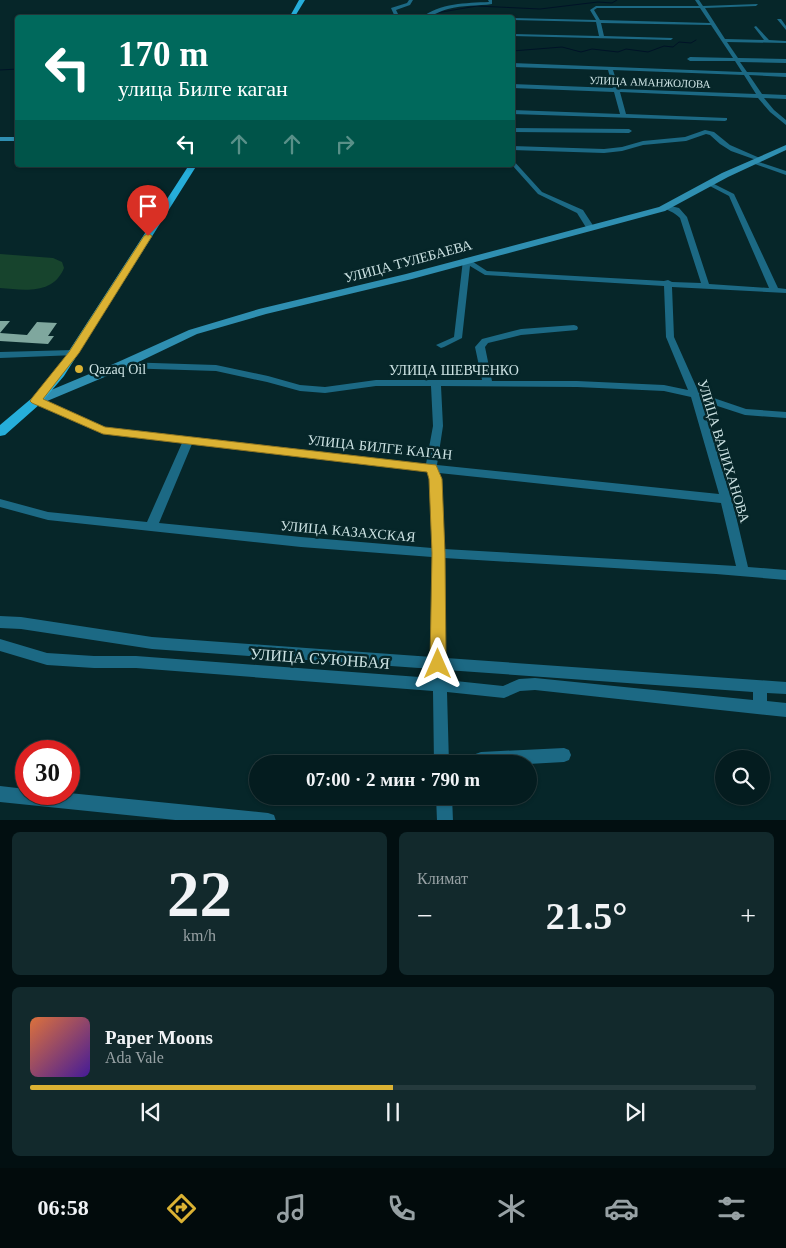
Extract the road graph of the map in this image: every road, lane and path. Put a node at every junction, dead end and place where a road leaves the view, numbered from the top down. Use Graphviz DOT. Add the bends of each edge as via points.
graph roads {
  1 [pos="302,0"];
  2 [pos="411,0"];
  3 [pos="490,0"];
  4 [pos="697,0"];
  5 [pos="756,5"];
  6 [pos="702,8"];
  7 [pos="293,15"];
  8 [pos="396,15"];
  9 [pos="428,15"];
  10 [pos="515,19"];
  11 [pos="598,20"];
  12 [pos="779,20"];
  13 [pos="713,24"];
  14 [pos="756,27"];
  15 [pos="786,29"];
  16 [pos="515,36"];
  17 [pos="602,38"];
  18 [pos="671,39"];
  19 [pos="724,40"];
  20 [pos="767,41"];
  21 [pos="786,42"];
  22 [pos="690,58"];
  23 [pos="737,60"];
  24 [pos="786,61"];
  25 [pos="515,65"];
  26 [pos="610,68"];
  27 [pos="746,73"];
  28 [pos="786,74"];
  29 [pos="515,86"];
  30 [pos="618,90"];
  31 [pos="760,96"];
  32 [pos="786,97"];
  33 [pos="515,112"];
  34 [pos="624,116"];
  35 [pos="682,118"];
  36 [pos="725,119"];
  37 [pos="786,123"];
  38 [pos="515,130"];
  39 [pos="629,131"];
  40 [pos="705,132"];
  41 [pos="0,139"];
  42 [pos="15,139"];
  43 [pos="786,147"];
  44 [pos="515,148"];
  45 [pos="756,160"];
  46 [pos="515,165"];
  47 [pos="192,167"];
  48 [pos="786,172"];
  49 [pos="708,183"];
  50 [pos="667,207"];
  51 [pos="590,227"];
  52 [pos="467,260"];
  53 [pos="668,282"];
  54 [pos="706,286"];
  55 [pos="774,289"];
  56 [pos="786,291"];
  57 [pos="574,328"];
  58 [pos="441,345"];
  59 [pos="73,353"];
  60 [pos="0,354"];
  61 [pos="122,365"];
  62 [pos="436,384"];
  63 [pos="488,384"];
  64 [pos="695,395"];
  65 [pos="36,401"];
  66 [pos="786,415"];
  67 [pos="0,432"];
  68 [pos="188,441"];
  69 [pos="431,468"];
  70 [pos="726,499"];
  71 [pos="0,503"];
  72 [pos="151,526"];
  73 [pos="438,553"];
  74 [pos="743,571"];
  75 [pos="786,575"];
  76 [pos="0,622"];
  77 [pos="0,644"];
  78 [pos="438,664"];
  79 [pos="439,685"];
  80 [pos="759,686"];
  81 [pos="786,688"];
  82 [pos="761,708"];
  83 [pos="786,710"];
  84 [pos="442,755"];
  85 [pos="564,755"];
  86 [pos="537,756"];
  87 [pos="0,794"];
  88 [pos="444,805"];
  89 [pos="268,820"];
  90 [pos="445,820"];
  1 -- 7 [label="main road"];
  2 -- 8 [label="street" via="409,4 393,9"];
  3 -- 9 [label="street" via="491,3 435,10"];
  4 -- 6 [label="street"];
  5 -- 6 [label="street"];
  6 -- 11 [label="street" via="593,8"];
  6 -- 13 [label="street"];
  10 -- 11 [label="street"];
  11 -- 13 [label="street"];
  11 -- 17 [label="street"];
  12 -- 15 [label="street"];
  13 -- 19 [label="street"];
  14 -- 20 [label="street"];
  16 -- 17 [label="street"];
  17 -- 18 [label="street"];
  19 -- 20 [label="street"];
  19 -- 23 [label="street"];
  20 -- 21 [label="street"];
  22 -- 23 [label="street"];
  23 -- 24 [label="street"];
  23 -- 27 [label="street"];
  25 -- 26 [label="street"];
  26 -- 27 [label="street"];
  26 -- 30 [label="street"];
  27 -- 28 [label="street"];
  27 -- 31 [label="street"];
  29 -- 30 [label="street, УЛИЦА АМАНЖОЛОВА"];
  30 -- 31 [label="street, УЛИЦА АМАНЖОЛОВА"];
  30 -- 34 [label="street"];
  31 -- 32 [label="street, УЛИЦА АМАНЖОЛОВА"];
  31 -- 37 [label="street"];
  33 -- 34 [label="street"];
  34 -- 35 [label="street"];
  35 -- 36 [label="street"];
  35 -- 40 [label="street"];
  38 -- 39 [label="street"];
  40 -- 44 [label="street" via="686,139 604,151"];
  40 -- 45 [label="street"];
  41 -- 42 [label="street"];
  43 -- 45 [label="street, УЛИЦА ТУЛЕБАЕВА"];
  45 -- 48 [label="street"];
  45 -- 49 [label="street, УЛИЦА ТУЛЕБАЕВА"];
  46 -- 51 [label="street" via="540,193 580,212"];
  47 -- 59 [label="main road"];
  49 -- 50 [label="street, УЛИЦА ТУЛЕБАЕВА"];
  49 -- 55 [label="street" via="732,196"];
  50 -- 51 [label="street, УЛИЦА ТУЛЕБАЕВА"];
  50 -- 54 [label="street" via="683,217"];
  51 -- 52 [label="street, УЛИЦА ТУЛЕБАЕВА"];
  52 -- 53 [label="street" via="485,273"];
  52 -- 58 [label="street" via="458,338"];
  52 -- 61 [label="street, УЛИЦА ТУЛЕБАЕВА" via="192,332"];
  53 -- 54 [label="street"];
  53 -- 64 [label="street, УЛИЦА ВАЛИХАНОВА" via="670,337"];
  54 -- 55 [label="street"];
  55 -- 56 [label="street"];
  57 -- 63 [label="street" via="521,332 485,341 480,348"];
  59 -- 60 [label="street"];
  59 -- 65 [label="main road"];
  61 -- 62 [label="street, УЛИЦА ШЕВЧЕНКО" via="216,368 300,388 325,390 376,383"];
  61 -- 65 [label="street, УЛИЦА ТУЛЕБАЕВА"];
  62 -- 63 [label="street, УЛИЦА ШЕВЧЕНКО"];
  62 -- 69 [label="street" via="438,426"];
  63 -- 64 [label="street, УЛИЦА ШЕВЧЕНКО" via="664,388"];
  64 -- 66 [label="street, УЛИЦА ШЕВЧЕНКО" via="745,412"];
  64 -- 70 [label="street, УЛИЦА ВАЛИХАНОВА"];
  65 -- 67 [label="main road"];
  65 -- 68 [label="street, УЛИЦА БИЛГЕ КАГАН" via="103,430"];
  68 -- 69 [label="street, УЛИЦА БИЛГЕ КАГАН"];
  68 -- 72 [label="street"];
  69 -- 70 [label="street, УЛИЦА БИЛГЕ КАГАН"];
  69 -- 73 [label="street" via="436,479"];
  70 -- 74 [label="street, УЛИЦА ВАЛИХАНОВА"];
  71 -- 72 [label="street, УЛИЦА КАЗАХСКАЯ" via="48,516"];
  72 -- 73 [label="street, УЛИЦА КАЗАХСКАЯ"];
  73 -- 74 [label="street, УЛИЦА КАЗАХСКАЯ"];
  73 -- 78 [label="street"];
  74 -- 75 [label="street, УЛИЦА КАЗАХСКАЯ"];
  76 -- 78 [label="street, УЛИЦА СУЮНБАЯ" via="152,643"];
  77 -- 79 [label="street, УЛИЦА СУЮНБАЯ" via="47,659 136,662"];
  78 -- 79 [label="street"];
  78 -- 80 [label="street, УЛИЦА СУЮНБАЯ"];
  79 -- 82 [label="street, УЛИЦА СУЮНБАЯ" via="504,692 519,685 535,684"];
  79 -- 84 [label="street"];
  80 -- 81 [label="street, УЛИЦА СУЮНБАЯ"];
  80 -- 82 [label="street"];
  82 -- 83 [label="street, УЛИЦА СУЮНБАЯ"];
  85 -- 86 [label="street"];
  87 -- 89 [label="street"];
  88 -- 90 [label="street"];
}
